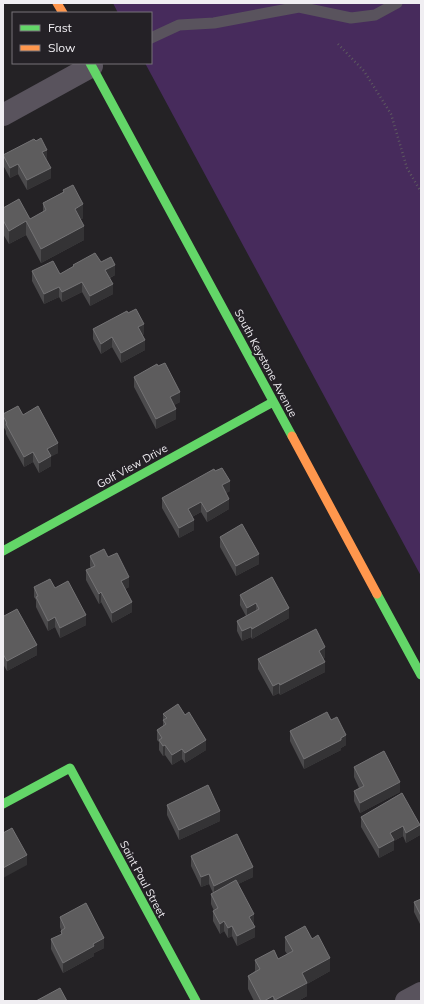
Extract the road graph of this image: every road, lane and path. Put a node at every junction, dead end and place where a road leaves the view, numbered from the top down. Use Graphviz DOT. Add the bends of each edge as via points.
graph roads {
  1 [pos="57,3"];
  2 [pos="397,3"];
  3 [pos="302,5"];
  4 [pos="62,12"];
  5 [pos="152,38"];
  6 [pos="338,44"];
  7 [pos="93,64"];
  8 [pos="3,115"];
  9 [pos="421,192"];
  10 [pos="273,402"];
  11 [pos="3,551"];
  12 [pos="421,675"];
  13 [pos="3,804"];
  14 [pos="421,993"];
  15 [pos="196,1001"];
  16 [pos="406,1001"];
  1 -- 4 [label="main road"];
  2 -- 3 [label="lane" via="375,15 351,18"];
  3 -- 5 [label="lane" via="214,23 179,25"];
  6 -- 9 [label="path" via="364,71 391,114 407,168"];
  7 -- 8 [label="street"];
  7 -- 10 [label="main road, South Keystone Avenue"];
  10 -- 11 [label="main road, Golf View Drive"];
  10 -- 12 [label="main road, South Keystone Avenue"];
  13 -- 15 [label="main road, Saint Paul Street" via="70,768"];
  14 -- 16 [label="street"];
}
